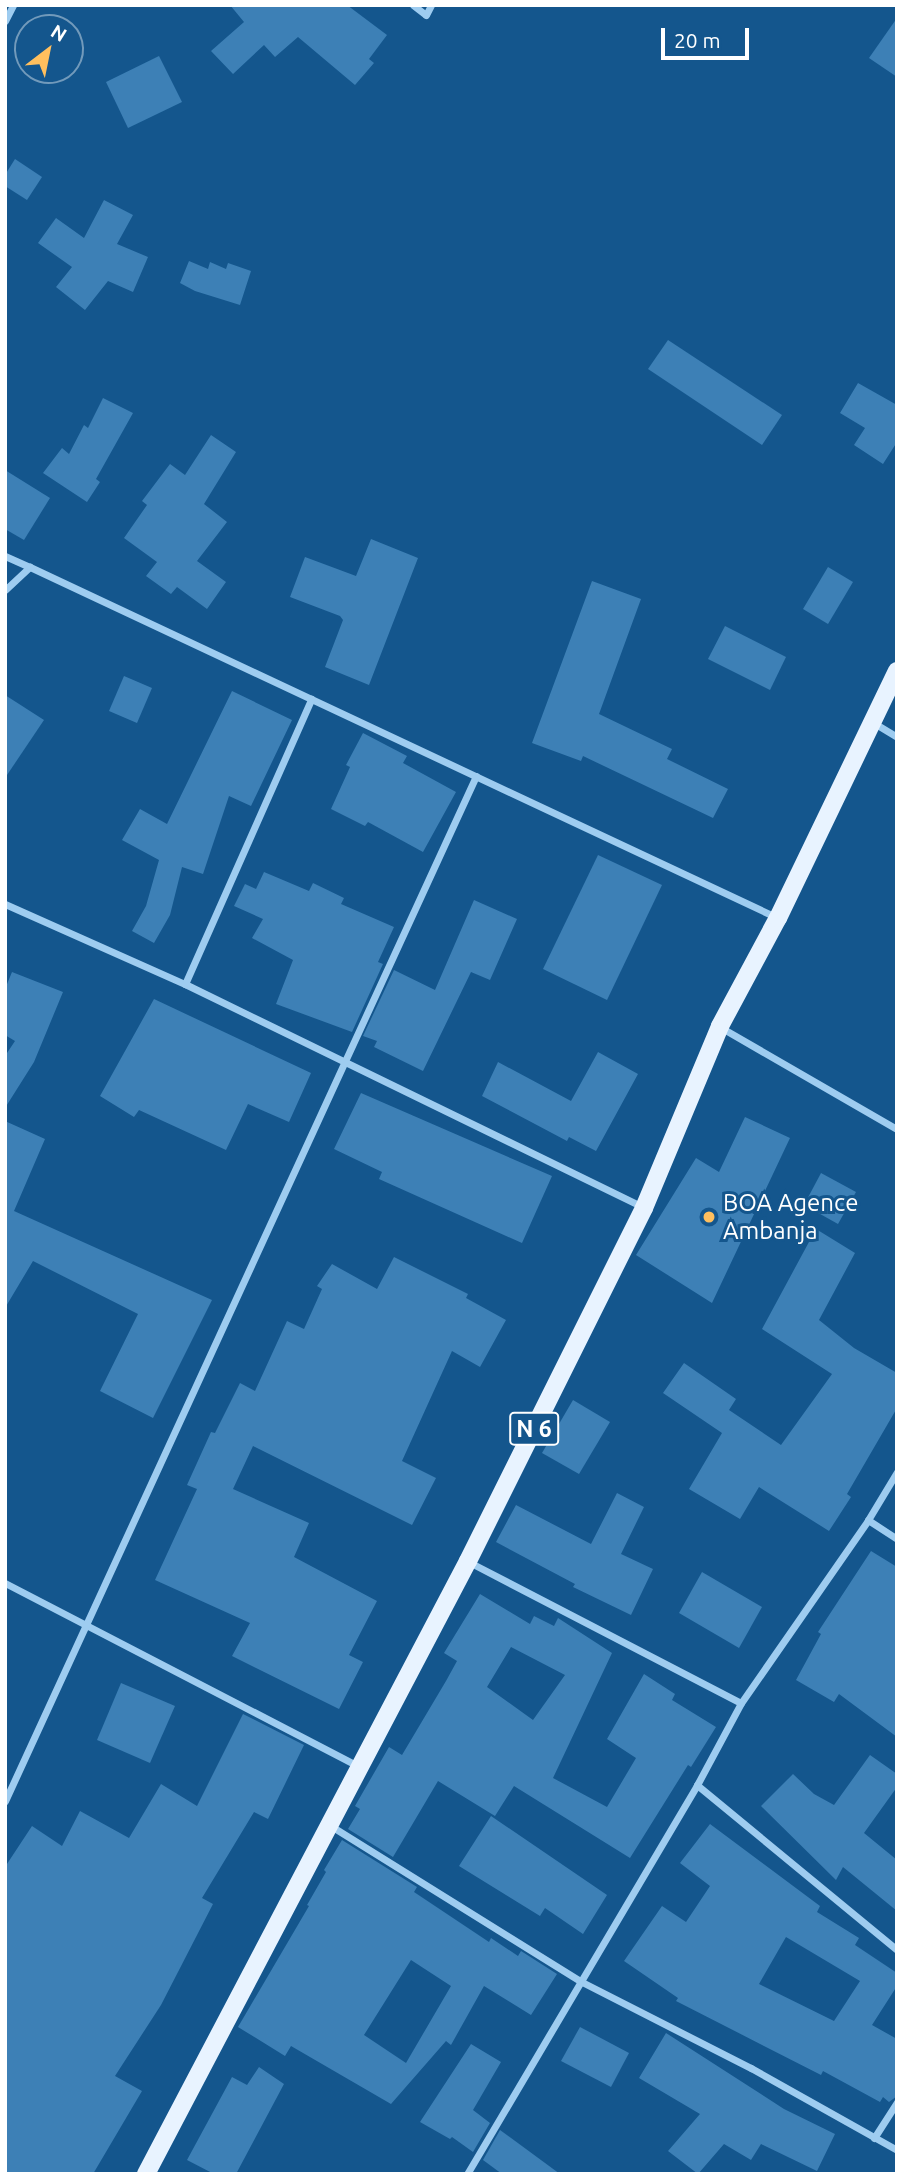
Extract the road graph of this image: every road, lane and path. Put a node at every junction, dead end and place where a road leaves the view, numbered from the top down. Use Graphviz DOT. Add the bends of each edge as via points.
graph roads {
  1 [pos="13,5"];
  2 [pos="413,5"];
  3 [pos="431,5"];
  4 [pos="5,21"];
  5 [pos="5,556"];
  6 [pos="30,567"];
  7 [pos="5,590"];
  8 [pos="897,671"];
  9 [pos="311,699"];
  10 [pos="872,722"];
  11 [pos="897,737"];
  12 [pos="476,776"];
  13 [pos="5,904"];
  14 [pos="778,918"];
  15 [pos="185,984"];
  16 [pos="720,1026"];
  17 [pos="344,1063"];
  18 [pos="897,1129"];
  19 [pos="644,1208"];
  20 [pos="897,1472"];
  21 [pos="868,1520"];
  22 [pos="897,1539"];
  23 [pos="468,1562"];
  24 [pos="5,1583"];
  25 [pos="85,1625"];
  26 [pos="741,1703"];
  27 [pos="361,1767"];
  28 [pos="697,1784"];
  29 [pos="5,1801"];
  30 [pos="331,1826"];
  31 [pos="897,1950"];
  32 [pos="580,1981"];
  33 [pos="897,2102"];
  34 [pos="874,2138"];
  35 [pos="897,2150"];
  36 [pos="151,2172"];
  37 [pos="467,2174"];
  1 -- 4 [label="street"];
  2 -- 3 [label="street" via="426,15"];
  5 -- 6 [label="street"];
  6 -- 7 [label="street"];
  6 -- 9 [label="street"];
  8 -- 10 [label="main road, N 6"];
  9 -- 12 [label="street"];
  9 -- 15 [label="street"];
  10 -- 11 [label="street"];
  10 -- 14 [label="main road, N 6"];
  12 -- 14 [label="street"];
  12 -- 17 [label="street"];
  13 -- 15 [label="street"];
  14 -- 16 [label="main road, N 6"];
  15 -- 17 [label="street"];
  16 -- 18 [label="street"];
  16 -- 19 [label="main road, N 6"];
  17 -- 19 [label="street"];
  17 -- 25 [label="street"];
  19 -- 23 [label="main road, N 6"];
  20 -- 21 [label="street"];
  21 -- 22 [label="street"];
  21 -- 26 [label="street"];
  23 -- 26 [label="street"];
  23 -- 27 [label="main road, N 6"];
  24 -- 25 [label="street"];
  25 -- 27 [label="street"];
  25 -- 29 [label="street"];
  26 -- 28 [label="street"];
  27 -- 30 [label="main road, N 6"];
  28 -- 31 [label="street"];
  28 -- 32 [label="street"];
  30 -- 32 [label="street"];
  30 -- 36 [label="main road, N 6"];
  32 -- 34 [label="street" via="751,2068"];
  32 -- 37 [label="street"];
  33 -- 34 [label="street"];
  34 -- 35 [label="street"];
}
